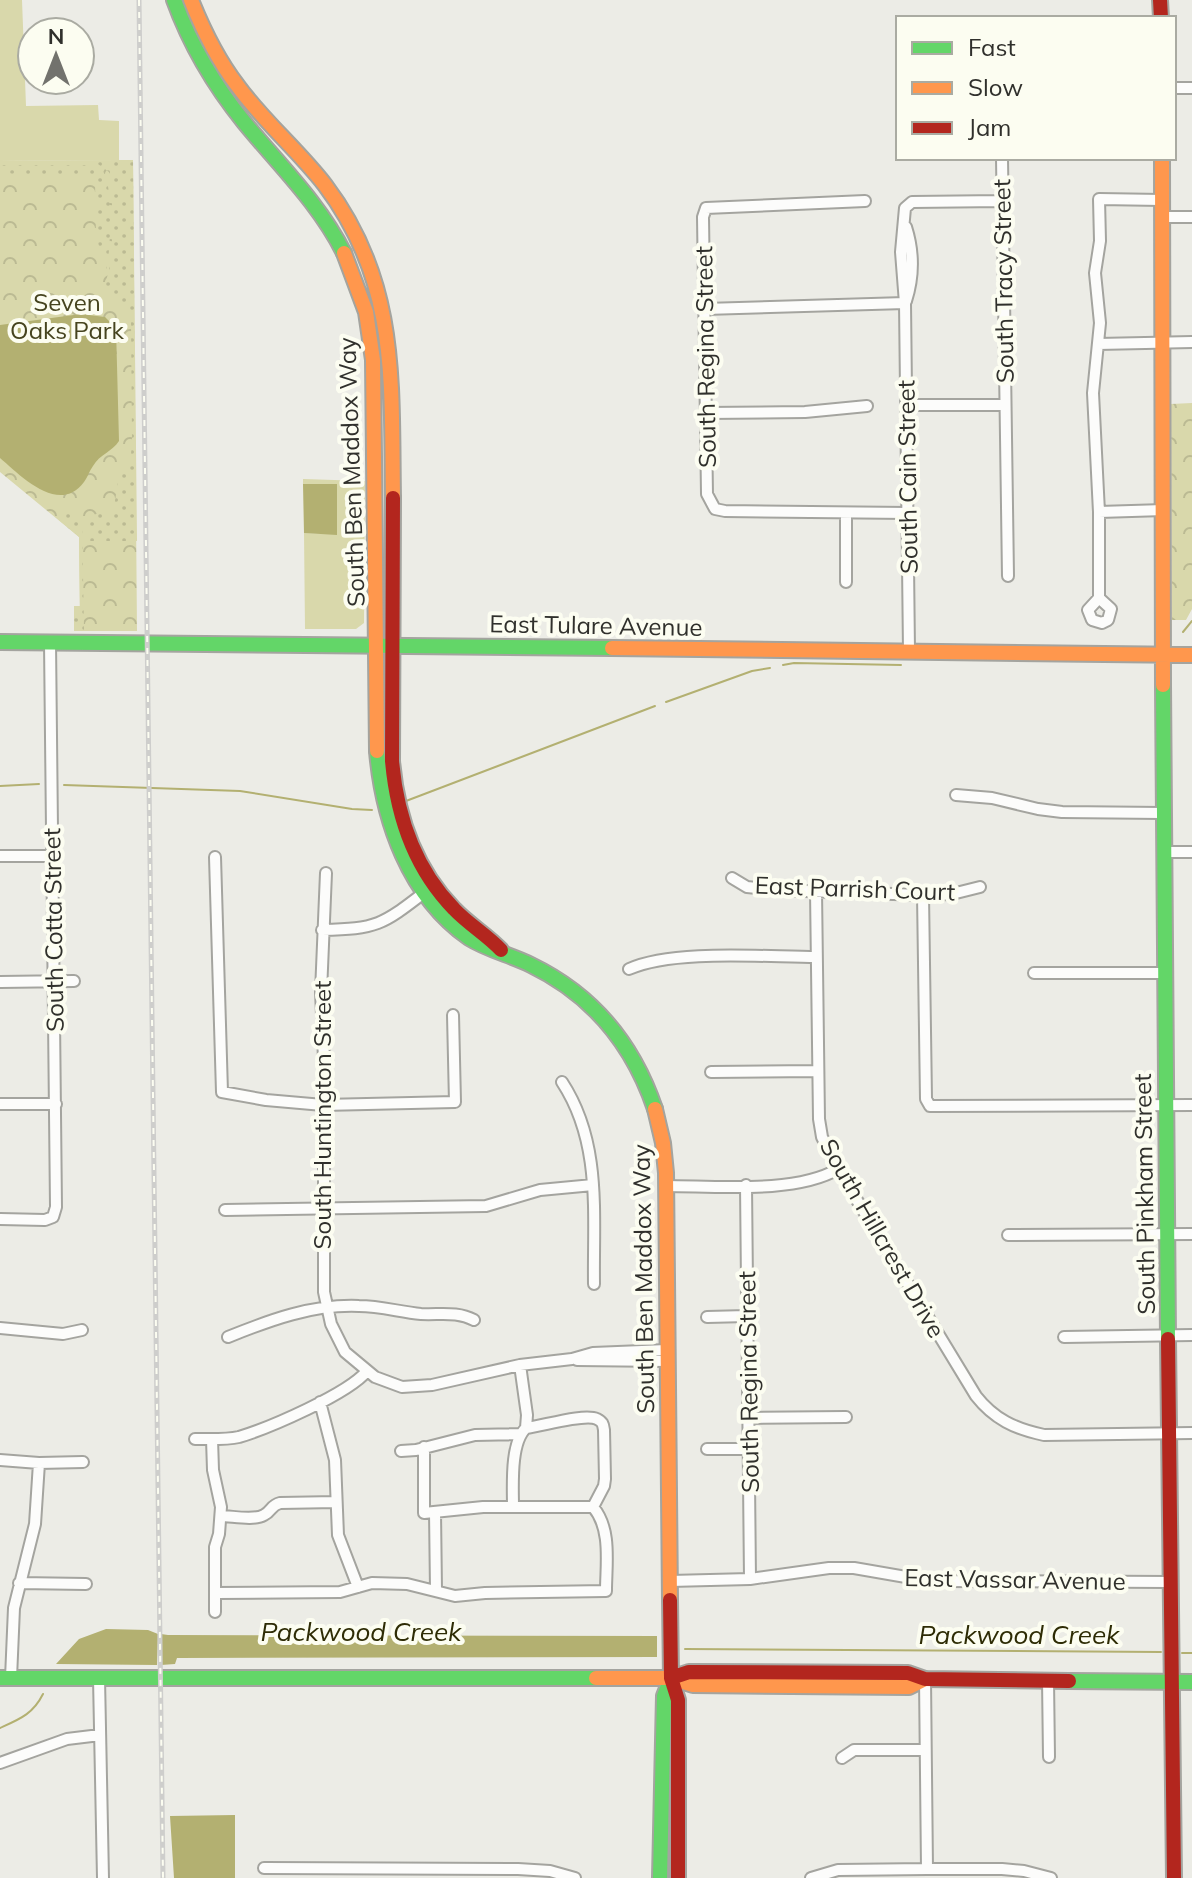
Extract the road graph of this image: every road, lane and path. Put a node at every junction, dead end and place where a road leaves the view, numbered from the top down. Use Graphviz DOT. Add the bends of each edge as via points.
graph roads {
  1 [pos="174,0"];
  2 [pos="191,0"];
  3 [pos="1002,160"];
  4 [pos="1162,160"];
  5 [pos="1162,200"];
  6 [pos="865,201"];
  7 [pos="1002,201"];
  8 [pos="1162,217"];
  9 [pos="1192,217"];
  10 [pos="361,296"];
  11 [pos="905,303"];
  12 [pos="705,309"];
  13 [pos="1164,342"];
  14 [pos="1192,342"];
  15 [pos="1098,344"];
  16 [pos="391,396"];
  17 [pos="907,405"];
  18 [pos="1005,405"];
  19 [pos="867,406"];
  20 [pos="706,413"];
  21 [pos="1164,510"];
  22 [pos="1099,512"];
  23 [pos="846,513"];
  24 [pos="908,513"];
  25 [pos="1008,576"];
  26 [pos="846,582"];
  27 [pos="1099,598"];
  28 [pos="0,642"];
  29 [pos="50,642"];
  30 [pos="377,645"];
  31 [pos="393,645"];
  32 [pos="909,651"];
  33 [pos="1164,655"];
  34 [pos="1192,655"];
  35 [pos="956,795"];
  36 [pos="1162,813"];
  37 [pos="1163,852"];
  38 [pos="1192,852"];
  39 [pos="0,856"];
  40 [pos="52,856"];
  41 [pos="215,857"];
  42 [pos="326,873"];
  43 [pos="732,878"];
  44 [pos="980,887"];
  45 [pos="816,891"];
  46 [pos="425,892"];
  47 [pos="923,895"];
  48 [pos="322,930"];
  49 [pos="501,950"];
  50 [pos="816,957"];
  51 [pos="629,969"];
  52 [pos="1034,973"];
  53 [pos="1163,973"];
  54 [pos="54,981"];
  55 [pos="74,981"];
  56 [pos="0,982"];
  57 [pos="453,1015"];
  58 [pos="817,1071"];
  59 [pos="711,1072"];
  60 [pos="562,1082"];
  61 [pos="0,1104"];
  62 [pos="56,1104"];
  63 [pos="323,1105"];
  64 [pos="1165,1105"];
  65 [pos="1192,1105"];
  66 [pos="838,1169"];
  67 [pos="593,1185"];
  68 [pos="746,1185"];
  69 [pos="666,1186"];
  70 [pos="323,1209"];
  71 [pos="225,1210"];
  72 [pos="0,1219"];
  73 [pos="1166,1234"];
  74 [pos="1192,1234"];
  75 [pos="1008,1235"];
  76 [pos="594,1284"];
  77 [pos="326,1308"];
  78 [pos="747,1316"];
  79 [pos="707,1317"];
  80 [pos="474,1320"];
  81 [pos="0,1328"];
  82 [pos="82,1330"];
  83 [pos="1192,1335"];
  84 [pos="1168,1336"];
  85 [pos="228,1337"];
  86 [pos="1064,1337"];
  87 [pos="667,1355"];
  88 [pos="520,1365"];
  89 [pos="367,1371"];
  90 [pos="320,1402"];
  91 [pos="846,1417"];
  92 [pos="749,1418"];
  93 [pos="523,1431"];
  94 [pos="1192,1433"];
  95 [pos="1169,1434"];
  96 [pos="195,1439"];
  97 [pos="212,1439"];
  98 [pos="424,1447"];
  99 [pos="707,1449"];
  100 [pos="749,1449"];
  101 [pos="401,1451"];
  102 [pos="0,1460"];
  103 [pos="83,1462"];
  104 [pos="39,1463"];
  105 [pos="336,1502"];
  106 [pos="513,1507"];
  107 [pos="593,1507"];
  108 [pos="430,1512"];
  109 [pos="221,1516"];
  110 [pos="750,1579"];
  111 [pos="670,1581"];
  112 [pos="1170,1582"];
  113 [pos="19,1583"];
  114 [pos="86,1584"];
  115 [pos="358,1587"];
  116 [pos="436,1590"];
  117 [pos="216,1593"];
  118 [pos="215,1612"];
  119 [pos="6,1678"];
  120 [pos="99,1678"];
  121 [pos="671,1678"];
  122 [pos="925,1679"];
  123 [pos="1048,1680"];
  124 [pos="1171,1682"];
  125 [pos="1192,1682"];
  126 [pos="100,1735"];
  127 [pos="925,1750"];
  128 [pos="1049,1757"];
  129 [pos="842,1758"];
  130 [pos="0,1763"];
  131 [pos="264,1868"];
  132 [pos="927,1869"];
  133 [pos="428,1873"];
  134 [pos="103,1878"];
  135 [pos="575,1878"];
  136 [pos="660,1878"];
  137 [pos="678,1878"];
  138 [pos="811,1878"];
  139 [pos="1051,1878"];
  140 [pos="1174,1878"];
  1 -- 10 [label="main road, South Ben Maddox Way" via="207,71 328,223"];
  2 -- 16 [label="main road, South Ben Maddox Way" via="209,43 237,86 342,207 362,244 385,322"];
  3 -- 7 [label="street, South Tracy Street"];
  4 -- 5 [label="main road, South Pinkham Street"];
  5 -- 8 [label="main road, South Pinkham Street"];
  5 -- 15 [label="street" via="1099,199"];
  6 -- 12 [label="street, South Regina Street" via="706,208"];
  7 -- 11 [label="street, South Cain Street" via="908,204 905,223 912,278"];
  7 -- 18 [label="street, South Tracy Street"];
  8 -- 9 [label="street"];
  8 -- 13 [label="main road, South Pinkham Street"];
  10 -- 16 [label="main road" via="373,307 382,388"];
  10 -- 30 [label="main road, South Ben Maddox Way" via="372,354"];
  11 -- 12 [label="street"];
  11 -- 17 [label="street, South Cain Street"];
  12 -- 20 [label="street, South Regina Street"];
  13 -- 14 [label="street"];
  13 -- 15 [label="street"];
  13 -- 21 [label="main road, South Pinkham Street"];
  15 -- 22 [label="street" via="1093,393"];
  16 -- 31 [label="main road, South Ben Maddox Way"];
  17 -- 18 [label="street"];
  17 -- 24 [label="street, South Cain Street"];
  18 -- 25 [label="street, South Tracy Street"];
  19 -- 20 [label="street"];
  20 -- 23 [label="street, South Regina Street" via="707,494 715,509"];
  21 -- 22 [label="street"];
  21 -- 33 [label="main road, South Pinkham Street"];
  22 -- 27 [label="street"];
  23 -- 24 [label="street"];
  23 -- 26 [label="street"];
  24 -- 32 [label="street, South Cain Street"];
  28 -- 29 [label="main road, East Tulare Avenue"];
  29 -- 30 [label="main road, East Tulare Avenue"];
  29 -- 40 [label="street, South Cotta Street"];
  30 -- 31 [label="main road, East Tulare Avenue"];
  30 -- 46 [label="main road, South Ben Maddox Way" via="379,785 399,848"];
  31 -- 32 [label="main road, East Tulare Avenue"];
  31 -- 49 [label="main road, South Ben Maddox Way" via="392,761 401,824 436,888"];
  32 -- 33 [label="main road, East Tulare Avenue"];
  33 -- 34 [label="main road, East Tulare Avenue"];
  33 -- 36 [label="main road, South Pinkham Street"];
  35 -- 36 [label="street" via="1062,812"];
  36 -- 37 [label="main road, South Pinkham Street"];
  37 -- 38 [label="street"];
  37 -- 53 [label="main road, South Pinkham Street"];
  39 -- 40 [label="street"];
  40 -- 54 [label="street, South Cotta Street"];
  41 -- 63 [label="street" via="222,1092"];
  42 -- 48 [label="street, South Huntington Street"];
  43 -- 45 [label="street, East Parrish Court" via="747,887"];
  44 -- 47 [label="street, East Parrish Court"];
  45 -- 47 [label="street, East Parrish Court"];
  45 -- 50 [label="street, South Hillcrest Drive"];
  46 -- 48 [label="street" via="383,923"];
  46 -- 49 [label="main road, South Ben Maddox Way" via="465,933"];
  47 -- 64 [label="street" via="930,1106"];
  48 -- 63 [label="street, South Huntington Street"];
  49 -- 69 [label="main road, South Ben Maddox Way" via="572,989 621,1038 656,1106"];
  50 -- 51 [label="street" via="671,958"];
  50 -- 58 [label="street, South Hillcrest Drive"];
  52 -- 53 [label="street"];
  53 -- 64 [label="main road, South Pinkham Street"];
  54 -- 55 [label="street"];
  54 -- 56 [label="street"];
  54 -- 62 [label="street, South Cotta Street"];
  57 -- 63 [label="street" via="455,1102"];
  58 -- 59 [label="street"];
  58 -- 66 [label="street, South Hillcrest Drive" via="820,1128"];
  60 -- 67 [label="street" via="575,1101 590,1145"];
  61 -- 62 [label="street"];
  62 -- 72 [label="street, South Cotta Street" via="53,1217"];
  63 -- 70 [label="street, South Huntington Street"];
  64 -- 65 [label="street"];
  64 -- 73 [label="main road, South Pinkham Street"];
  66 -- 68 [label="street" via="795,1184"];
  66 -- 95 [label="street, South Hillcrest Drive" via="988,1411 1022,1431 1044,1435"];
  67 -- 70 [label="street" via="540,1190 486,1206"];
  67 -- 76 [label="street"];
  68 -- 69 [label="street"];
  68 -- 78 [label="street, South Regina Street"];
  69 -- 87 [label="main road, South Ben Maddox Way"];
  70 -- 71 [label="street"];
  70 -- 77 [label="street, South Huntington Street"];
  73 -- 74 [label="street"];
  73 -- 75 [label="street"];
  73 -- 84 [label="main road, South Pinkham Street"];
  77 -- 80 [label="street" via="462,1313"];
  77 -- 85 [label="street" via="271,1319"];
  77 -- 89 [label="street, South Huntington Street" via="345,1352"];
  78 -- 79 [label="street"];
  78 -- 92 [label="street, South Regina Street"];
  81 -- 82 [label="street" via="63,1334"];
  83 -- 84 [label="street"];
  84 -- 86 [label="street"];
  84 -- 95 [label="main road, South Pinkham Street"];
  87 -- 88 [label="street" via="606,1351"];
  87 -- 111 [label="main road, South Ben Maddox Way"];
  88 -- 89 [label="street" via="417,1386 388,1383"];
  88 -- 93 [label="street" via="527,1415"];
  89 -- 90 [label="street" via="352,1387"];
  90 -- 97 [label="street" via="236,1438"];
  90 -- 105 [label="street" via="335,1460"];
  91 -- 92 [label="street"];
  92 -- 100 [label="street, South Regina Street"];
  93 -- 98 [label="street"];
  93 -- 106 [label="street" via="513,1472"];
  93 -- 107 [label="street" via="574,1419 596,1418 602,1423 605,1479"];
  94 -- 95 [label="street"];
  95 -- 112 [label="main road, South Pinkham Street"];
  96 -- 97 [label="street"];
  97 -- 109 [label="street"];
  98 -- 101 [label="street"];
  98 -- 108 [label="street"];
  99 -- 100 [label="street"];
  100 -- 110 [label="street, South Regina Street"];
  102 -- 104 [label="street"];
  103 -- 104 [label="street"];
  104 -- 113 [label="street" via="35,1524"];
  105 -- 109 [label="street" via="280,1503 259,1517"];
  105 -- 115 [label="street" via="338,1535"];
  106 -- 107 [label="street"];
  106 -- 108 [label="street"];
  107 -- 116 [label="street" via="605,1528 606,1591 455,1596"];
  108 -- 116 [label="street"];
  109 -- 117 [label="street"];
  110 -- 111 [label="street, East Vassar Avenue"];
  110 -- 112 [label="street, East Vassar Avenue" via="854,1568 929,1581"];
  111 -- 121 [label="main road, South Ben Maddox Way"];
  112 -- 124 [label="main road, South Pinkham Street"];
  113 -- 114 [label="street"];
  113 -- 119 [label="street"];
  115 -- 116 [label="street" via="407,1584"];
  115 -- 117 [label="street" via="340,1592"];
  117 -- 118 [label="street"];
  119 -- 120 [label="main road"];
  120 -- 121 [label="main road"];
  120 -- 126 [label="street"];
  121 -- 122 [label="main road" via="693,1685 790,1687 909,1687"];
  121 -- 136 [label="main road, South Ben Maddox Way" via="664,1696"];
  121 -- 137 [label="main road, South Ben Maddox Way" via="678,1700"];
  122 -- 123 [label="main road"];
  122 -- 127 [label="street"];
  123 -- 124 [label="main road"];
  123 -- 128 [label="street"];
  124 -- 125 [label="main road"];
  124 -- 140 [label="main road, South Pinkham Street"];
  126 -- 130 [label="street" via="67,1739"];
  126 -- 134 [label="street"];
  127 -- 129 [label="street" via="854,1750"];
  127 -- 132 [label="street"];
  131 -- 133 [label="street"];
  132 -- 138 [label="street" via="838,1870"];
  132 -- 139 [label="street" via="1013,1870"];
  133 -- 135 [label="street" via="541,1870"];
}
